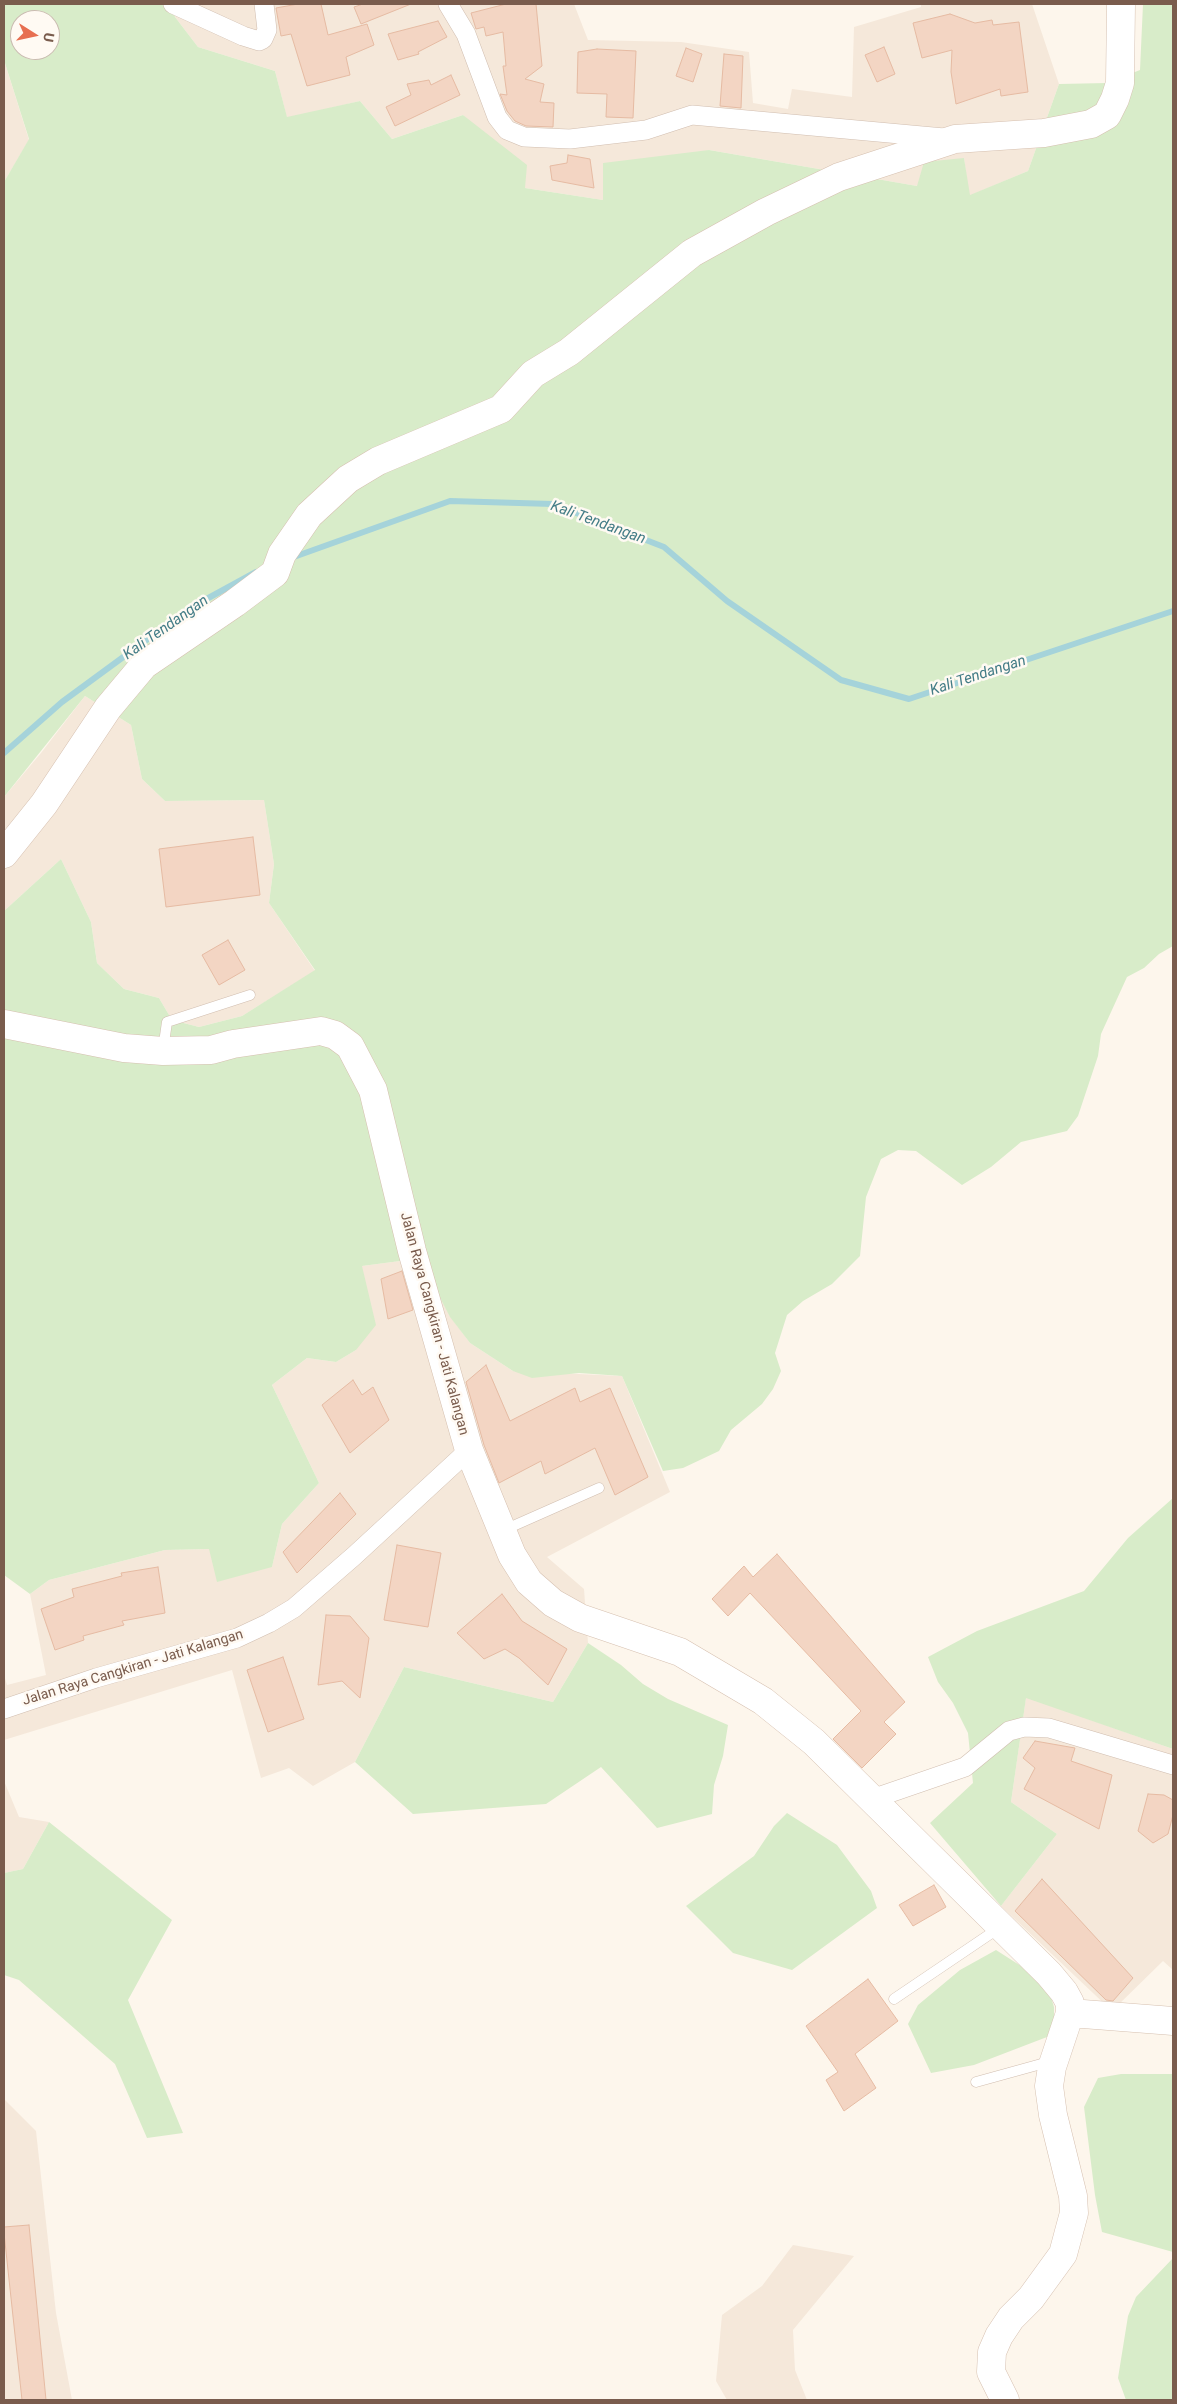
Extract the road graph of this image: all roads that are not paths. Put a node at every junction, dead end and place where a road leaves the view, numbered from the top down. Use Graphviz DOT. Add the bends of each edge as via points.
graph roads {
  1 [pos="173,4"];
  2 [pos="264,4"];
  3 [pos="448,4"];
  4 [pos="1121,4"];
  5 [pos="955,139"];
  6 [pos="4,854"];
  7 [pos="250,995"];
  8 [pos="4,1024"];
  9 [pos="163,1051"];
  10 [pos="469,1450"];
  11 [pos="599,1488"];
  12 [pos="502,1531"];
  13 [pos="4,1709"];
  14 [pos="1173,1765"];
  15 [pos="872,1799"];
  16 [pos="1001,1927"];
  17 [pos="894,1999"];
  18 [pos="1070,2013"];
  19 [pos="1173,2021"];
  20 [pos="1055,2060"];
  21 [pos="976,2082"];
  22 [pos="1005,2400"];
  1 -- 2 [label="street" via="260,41 268,30"];
  3 -- 5 [label="street" via="466,34 497,117 507,130 524,137 570,139 646,130 692,115"];
  4 -- 5 [label="street" via="1120,83 1107,115 1091,124 1044,133"];
  5 -- 6 [label="street" via="839,177 692,253 569,352 533,374 500,409 378,461 348,479 309,515 278,564 235,604 144,665 108,708 44,804"];
  7 -- 9 [label="lane" via="167,1022"];
  8 -- 9 [label="street, Jalan Raya Cangkiran - Jati Kalangan" via="124,1048"];
  9 -- 10 [label="street, Jalan Raya Cangkiran - Jati Kalangan" via="211,1050 321,1031 335,1035 350,1046 373,1090 412,1251"];
  10 -- 12 [label="street"];
  10 -- 13 [label="street, Jalan Raya Cangkiran - Jati Kalangan" via="354,1556 294,1608 270,1623 237,1638 96,1678"];
  11 -- 12 [label="lane"];
  12 -- 15 [label="street" via="529,1582 552,1603 580,1618 680,1652 746,1690 814,1742"];
  14 -- 15 [label="street" via="1049,1728 1024,1727 1009,1731 965,1767"];
  15 -- 16 [label="street"];
  16 -- 17 [label="lane"];
  16 -- 18 [label="street" via="1064,1992 1070,2003"];
  18 -- 19 [label="street"];
  18 -- 20 [label="street"];
  20 -- 21 [label="lane"];
  20 -- 22 [label="street" via="1049,2086 1074,2213 1063,2254 1032,2298 1011,2318 992,2352 991,2372"];
}
